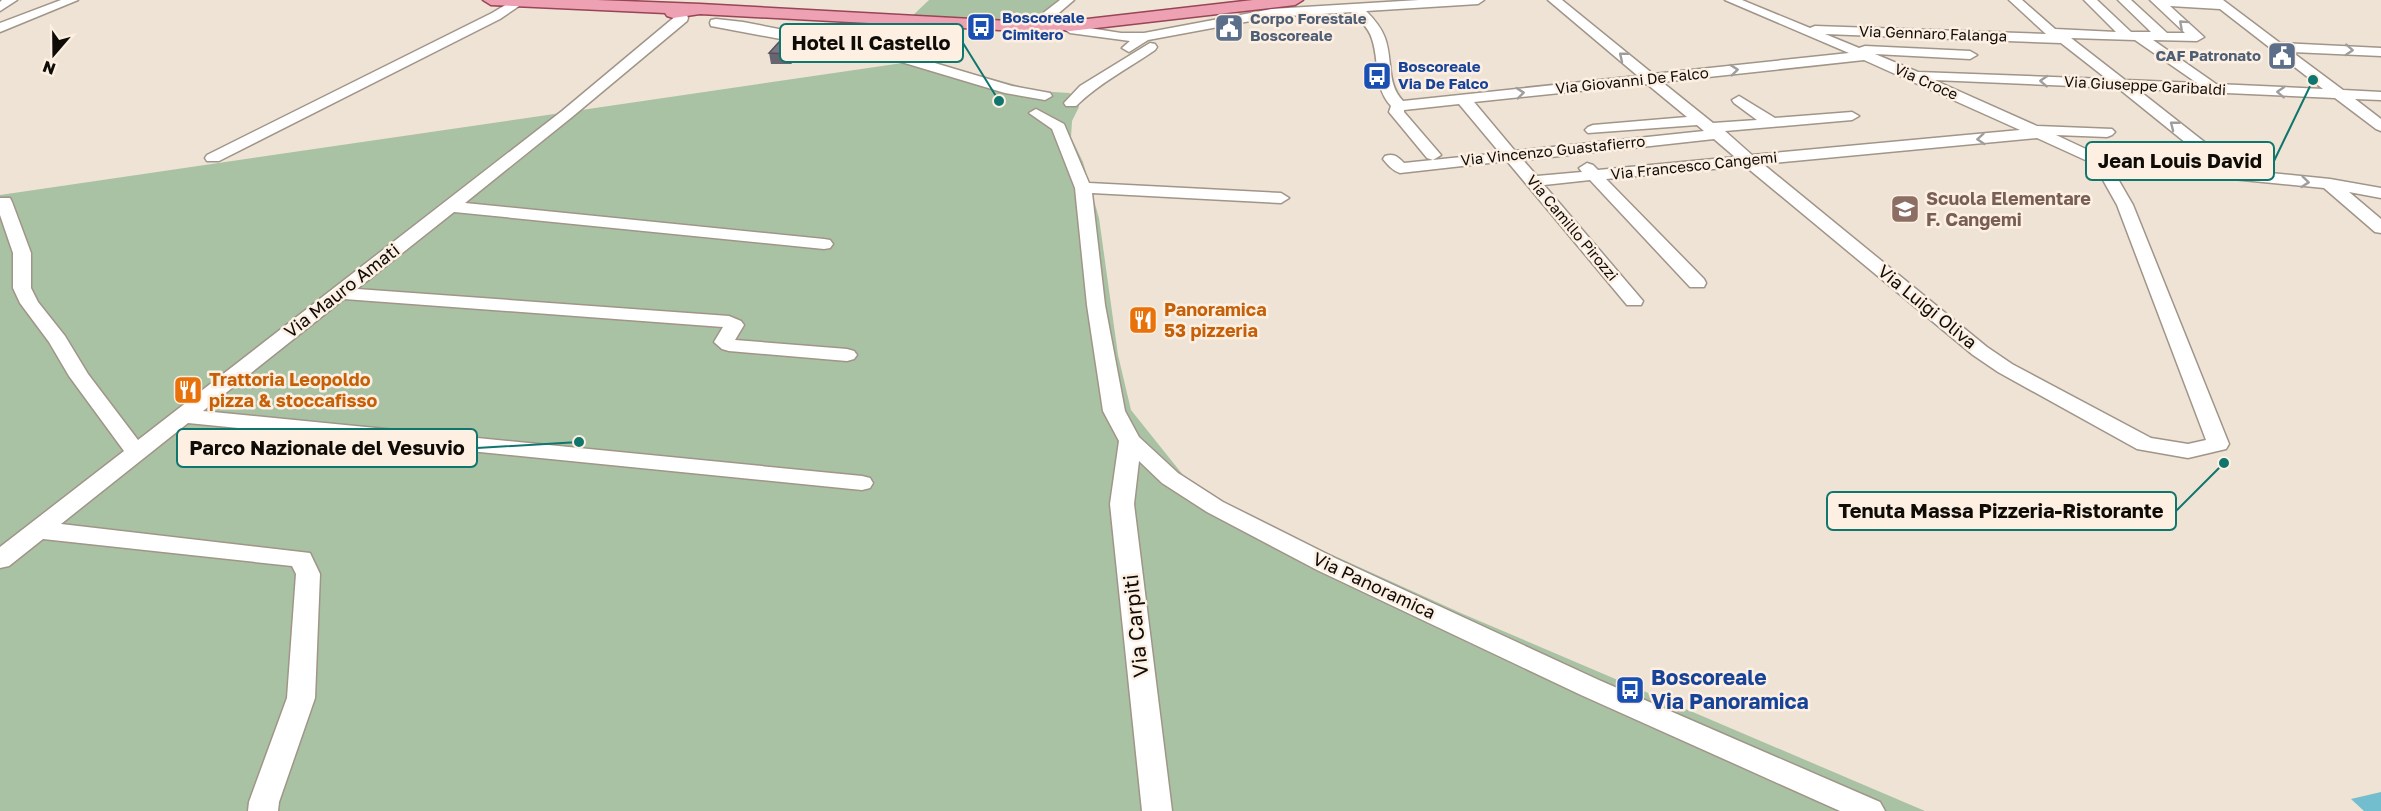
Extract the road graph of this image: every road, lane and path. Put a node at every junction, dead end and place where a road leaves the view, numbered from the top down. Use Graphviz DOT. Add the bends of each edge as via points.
graph roads {
  1 [pos="11,0"];
  2 [pos="72,0"];
  3 [pos="490,0"];
  4 [pos="1068,0"];
  5 [pos="1295,0"];
  6 [pos="1478,0"];
  7 [pos="1554,0"];
  8 [pos="1731,0"];
  9 [pos="2015,0"];
  10 [pos="2090,0"];
  11 [pos="2124,0"];
  12 [pos="509,1"];
  13 [pos="2156,1"];
  14 [pos="2219,3"];
  15 [pos="0,7"];
  16 [pos="646,8"];
  17 [pos="1356,8"];
  18 [pos="678,16"];
  19 [pos="726,17"];
  20 [pos="1034,27"];
  21 [pos="0,28"];
  22 [pos="1066,28"];
  23 [pos="1803,29"];
  24 [pos="2058,36"];
  25 [pos="2133,36"];
  26 [pos="2164,37"];
  27 [pos="1148,41"];
  28 [pos="2276,47"];
  29 [pos="1127,48"];
  30 [pos="2381,52"];
  31 [pos="1859,53"];
  32 [pos="1970,55"];
  33 [pos="1910,74"];
  34 [pos="1651,79"];
  35 [pos="2123,85"];
  36 [pos="1085,89"];
  37 [pos="2215,89"];
  38 [pos="1010,90"];
  39 [pos="2338,94"];
  40 [pos="1048,96"];
  41 [pos="2381,96"];
  42 [pos="1463,99"];
  43 [pos="1739,100"];
  44 [pos="1399,106"];
  45 [pos="1031,109"];
  46 [pos="1065,114"];
  47 [pos="2000,115"];
  48 [pos="1852,116"];
  49 [pos="2061,116"];
  50 [pos="1814,120"];
  51 [pos="2378,121"];
  52 [pos="1772,123"];
  53 [pos="1711,127"];
  54 [pos="1593,130"];
  55 [pos="2039,133"];
  56 [pos="2102,135"];
  57 [pos="1569,150"];
  58 [pos="1855,150"];
  59 [pos="1433,155"];
  60 [pos="1511,156"];
  61 [pos="213,158"];
  62 [pos="1391,159"];
  63 [pos="1748,160"];
  64 [pos="2100,161"];
  65 [pos="1594,175"];
  66 [pos="2236,175"];
  67 [pos="1533,181"];
  68 [pos="2330,184"];
  69 [pos="1083,188"];
  70 [pos="2381,193"];
  71 [pos="1281,198"];
  72 [pos="0,203"];
  73 [pos="448,206"];
  74 [pos="2381,228"];
  75 [pos="824,244"];
  76 [pos="1697,283"];
  77 [pos="340,292"];
  78 [pos="1634,301"];
  79 [pos="848,355"];
  80 [pos="183,416"];
  81 [pos="1130,441"];
  82 [pos="136,453"];
  83 [pos="862,483"];
  84 [pos="38,530"];
  85 [pos="0,560"];
  86 [pos="264,811"];
  87 [pos="1157,811"];
  88 [pos="1870,811"];
  1 -- 15 [label="street"];
  2 -- 21 [label="street"];
  3 -- 12 [label="main road"];
  4 -- 20 [label="street"];
  5 -- 22 [label="main road"];
  6 -- 17 [label="street"];
  34 -- 7 [label="street, Via Luigi Oliva, one-way"];
  8 -- 23 [label="street, Via Croce"];
  9 -- 24 [label="street"];
  10 -- 25 [label="street"];
  11 -- 26 [label="street"];
  12 -- 16 [label="main road"];
  12 -- 61 [label="street" via="496,16"];
  13 -- 14 [label="street"];
  26 -- 13 [label="street, Via Gennaro Falanga, one-way" via="2197,37"];
  14 -- 28 [label="street"];
  16 -- 18 [label="main road"];
  16 -- 19 [label="main road"];
  17 -- 27 [label="street" via="1272,13 1183,30"];
  17 -- 44 [label="street" via="1375,31 1385,89"];
  18 -- 19 [label="main road"];
  18 -- 73 [label="street, Via Mauro Amati" via="567,114"];
  19 -- 20 [label="main road"];
  19 -- 38 [label="street" via="901,57"];
  20 -- 22 [label="main road"];
  22 -- 29 [label="street"];
  23 -- 24 [label="street, Via Gennaro Falanga"];
  23 -- 31 [label="street, Via Croce"];
  24 -- 25 [label="street, Via Gennaro Falanga"];
  24 -- 35 [label="street"];
  25 -- 26 [label="street, Via Gennaro Falanga"];
  25 -- 37 [label="street"];
  27 -- 29 [label="street"];
  27 -- 29 [label="street"];
  28 -- 30 [label="street, one-way"];
  28 -- 39 [label="street"];
  29 -- 36 [label="street" via="1112,74"];
  31 -- 32 [label="street, Via Croce"];
  31 -- 33 [label="street, Via Croce"];
  34 -- 31 [label="street, Via Giovanni De Falco, one-way"];
  35 -- 33 [label="street, Via Giuseppe Garibaldi, one-way"];
  33 -- 47 [label="street, Via Croce"];
  42 -- 34 [label="street, Via Giovanni De Falco, one-way"];
  34 -- 53 [label="street, Via Luigi Oliva"];
  35 -- 37 [label="street, Via Giuseppe Garibaldi"];
  66 -- 35 [label="street, one-way"];
  36 -- 40 [label="street"];
  36 -- 46 [label="street"];
  39 -- 37 [label="street, Via Giuseppe Garibaldi, one-way"];
  38 -- 40 [label="street"];
  38 -- 45 [label="street"];
  39 -- 41 [label="street, Via Giuseppe Garibaldi"];
  39 -- 51 [label="street"];
  40 -- 45 [label="street" via="1032,99"];
  40 -- 46 [label="street" via="1065,98"];
  42 -- 44 [label="street, Via Giovanni De Falco"];
  42 -- 60 [label="street, Via Camillo Pirozzi"];
  43 -- 52 [label="street"];
  44 -- 59 [label="street" via="1396,112"];
  45 -- 46 [label="street"];
  46 -- 69 [label="street, Via Panoramica"];
  47 -- 49 [label="street, Via Croce"];
  47 -- 55 [label="street, Via Croce"];
  48 -- 50 [label="street"];
  50 -- 52 [label="street"];
  50 -- 58 [label="street"];
  52 -- 53 [label="street"];
  53 -- 54 [label="street"];
  53 -- 57 [label="street, Via Vincenzo Guastafierro"];
  53 -- 63 [label="street, Via Luigi Oliva"];
  55 -- 56 [label="street"];
  55 -- 58 [label="street, Via Francesco Cangemi, one-way"];
  55 -- 64 [label="street, Via Croce"];
  57 -- 60 [label="street, Via Vincenzo Guastafierro"];
  57 -- 65 [label="street"];
  58 -- 63 [label="street, Via Francesco Cangemi"];
  60 -- 62 [label="street, Via Vincenzo Guastafierro" via="1400,168"];
  60 -- 67 [label="street, Via Camillo Pirozzi"];
  63 -- 64 [label="street, Via Luigi Oliva" via="2005,368 2145,444 2188,451 2218,444 2126,205"];
  63 -- 65 [label="street, Via Francesco Cangemi"];
  64 -- 66 [label="street, Via Croce"];
  65 -- 67 [label="street, Via Francesco Cangemi"];
  65 -- 76 [label="street"];
  66 -- 68 [label="street, Via Croce, one-way"];
  67 -- 78 [label="street, Via Camillo Pirozzi"];
  68 -- 70 [label="street, Via Croce"];
  68 -- 74 [label="street"];
  69 -- 71 [label="street"];
  69 -- 81 [label="street, Via Panoramica" via="1096,304 1114,411"];
  72 -- 82 [label="street" via="4,202 22,253 22,288 29,303"];
  73 -- 75 [label="street"];
  73 -- 77 [label="street, Via Mauro Amati"];
  77 -- 79 [label="street" via="729,322 734,325 724,342 729,345"];
  77 -- 80 [label="street, Via Mauro Amati"];
  80 -- 82 [label="street, Via Mauro Amati"];
  80 -- 83 [label="street"];
  81 -- 87 [label="street, Via Carpiti" via="1122,504"];
  81 -- 88 [label="street, Via Panoramica" via="1170,478 1215,507 1326,564"];
  82 -- 84 [label="street, Via Mauro Amati"];
  84 -- 85 [label="street, Via Mauro Amati"];
  84 -- 86 [label="street" via="302,559 308,574 301,698"];
}
